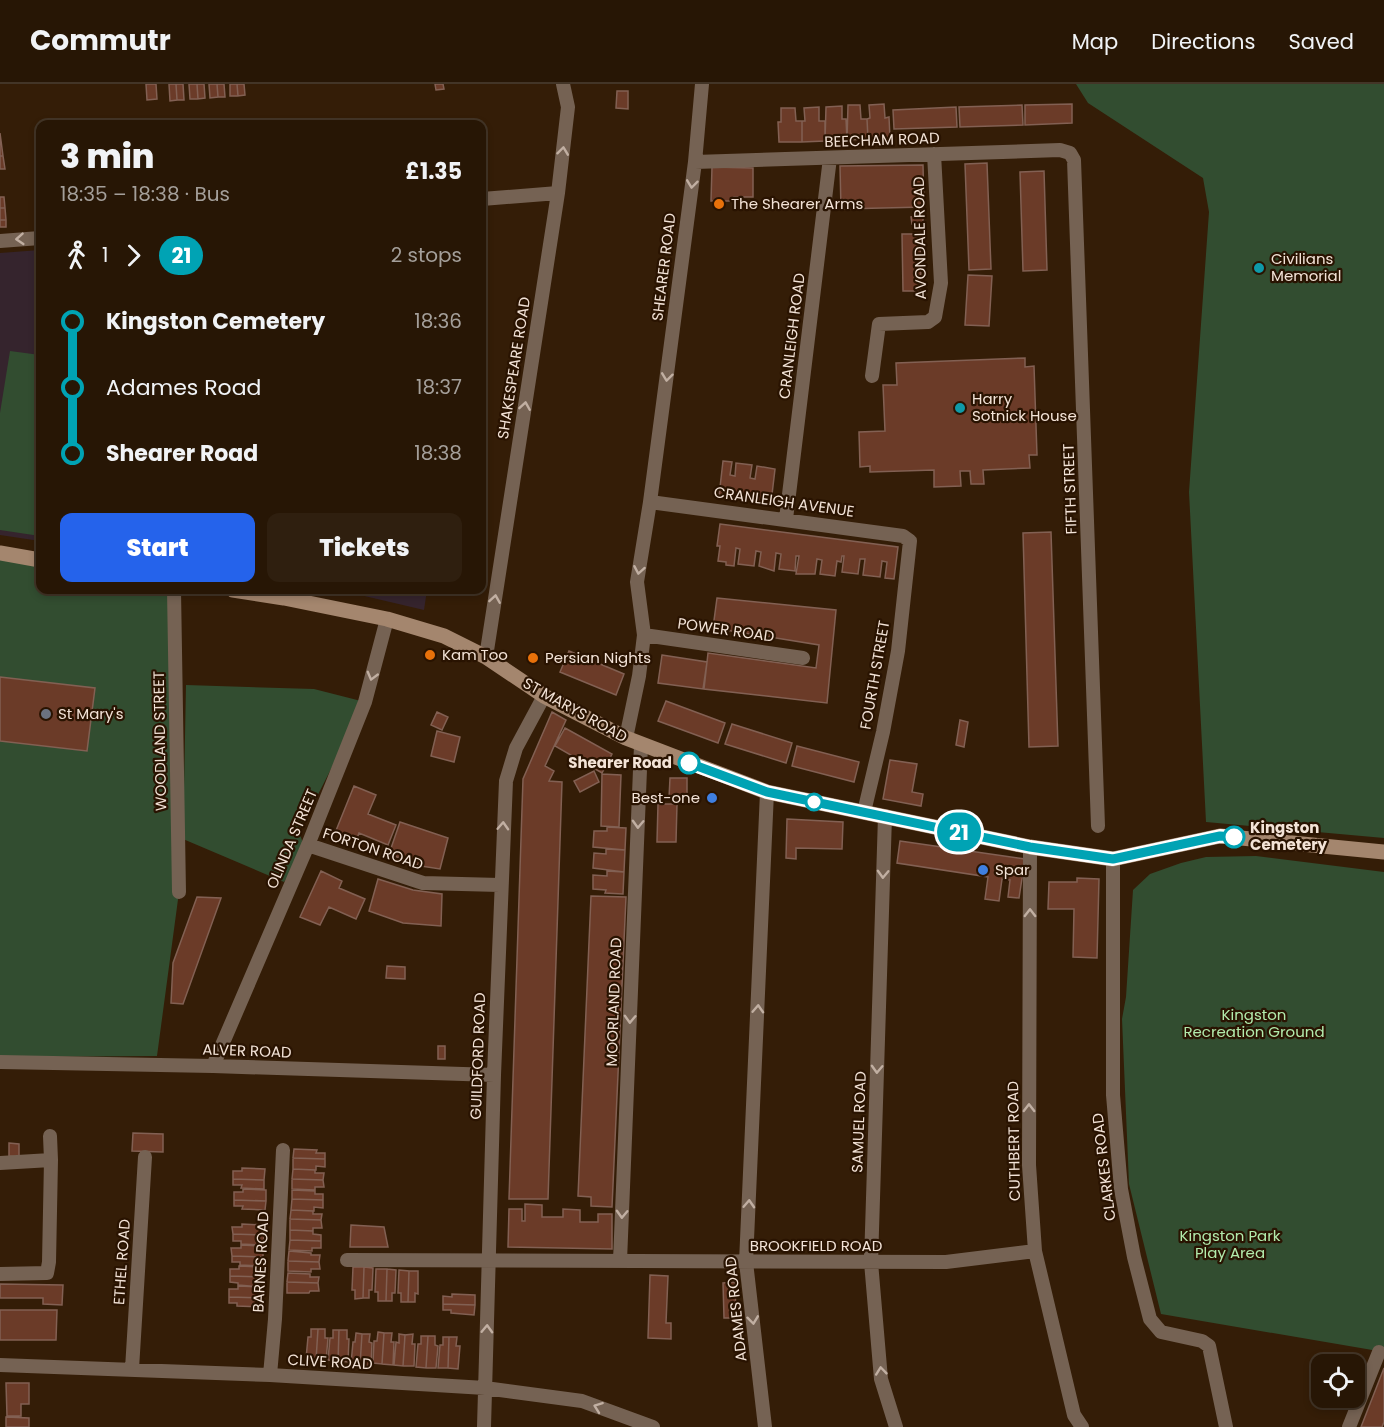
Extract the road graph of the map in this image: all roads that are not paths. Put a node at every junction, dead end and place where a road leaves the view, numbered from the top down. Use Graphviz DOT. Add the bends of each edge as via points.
graph roads {
  1 [pos="563,84"];
  2 [pos="702,84"];
  3 [pos="1070,153"];
  4 [pos="934,154"];
  5 [pos="830,158"];
  6 [pos="695,162"];
  7 [pos="558,193"];
  8 [pos="486,199"];
  9 [pos="36,238"];
  10 [pos="0,241"];
  11 [pos="872,376"];
  12 [pos="650,502"];
  13 [pos="786,519"];
  14 [pos="910,541"];
  15 [pos="0,553"];
  16 [pos="36,559"];
  17 [pos="174,594"];
  18 [pos="254,594"];
  19 [pos="387,619"];
  20 [pos="644,635"];
  21 [pos="486,657"];
  22 [pos="803,658"];
  23 [pos="544,696"];
  24 [pos="626,738"];
  25 [pos="641,745"];
  26 [pos="767,792"];
  27 [pos="864,812"];
  28 [pos="885,816"];
  29 [pos="1098,826"];
  30 [pos="308,846"];
  31 [pos="1030,847"];
  32 [pos="1384,852"];
  33 [pos="1113,859"];
  34 [pos="500,885"];
  35 [pos="179,892"];
  36 [pos="0,1062"];
  37 [pos="213,1066"];
  38 [pos="494,1075"];
  39 [pos="50,1136"];
  40 [pos="283,1150"];
  41 [pos="145,1157"];
  42 [pos="51,1160"];
  43 [pos="0,1163"];
  44 [pos="1035,1251"];
  45 [pos="347,1260"];
  46 [pos="489,1260"];
  47 [pos="620,1261"];
  48 [pos="746,1262"];
  49 [pos="871,1262"];
  50 [pos="0,1274"];
  51 [pos="1379,1352"];
  52 [pos="0,1365"];
  53 [pos="132,1369"];
  54 [pos="270,1375"];
  55 [pos="485,1388"];
  56 [pos="484,1427"];
  57 [pos="653,1427"];
  58 [pos="765,1427"];
  59 [pos="896,1427"];
  60 [pos="1082,1427"];
  61 [pos="1226,1427"];
  62 [pos="1349,1427"];
  7 -- 1 [label="street, SHAKESPEARE ROAD, one-way" via="568,107"];
  2 -- 6 [label="street, SHEARER ROAD"];
  3 -- 4 [label="street, BEECHAM ROAD" via="1060,150"];
  3 -- 29 [label="street, FIFTH STREET" via="1074,160"];
  4 -- 5 [label="street, BEECHAM ROAD"];
  4 -- 11 [label="street, AVONDALE ROAD" via="941,284 938,309 928,322 879,324"];
  5 -- 6 [label="street, BEECHAM ROAD"];
  5 -- 13 [label="street, CRANLEIGH ROAD"];
  6 -- 12 [label="street, SHEARER ROAD, one-way"];
  7 -- 8 [label="street"];
  21 -- 7 [label="street, SHAKESPEARE ROAD, one-way"];
  9 -- 10 [label="street, one-way"];
  12 -- 13 [label="street, CRANLEIGH AVENUE"];
  12 -- 20 [label="street, SHEARER ROAD, one-way" via="637,582"];
  13 -- 14 [label="street, CRANLEIGH AVENUE" via="903,536"];
  14 -- 27 [label="street, FOURTH STREET" via="898,651"];
  15 -- 16 [label="street"];
  17 -- 35 [label="street, WOODLAND STREET"];
  18 -- 19 [label="street, ST MARYS ROAD"];
  19 -- 21 [label="street, ST MARYS ROAD" via="444,636"];
  19 -- 30 [label="street, OLINDA STREET, one-way" via="365,702"];
  20 -- 22 [label="street, POWER ROAD"];
  20 -- 24 [label="street, SHEARER ROAD"];
  21 -- 23 [label="street, ST MARYS ROAD"];
  23 -- 24 [label="street, ST MARYS ROAD"];
  34 -- 23 [label="street, GUILDFORD ROAD, one-way" via="506,781 516,748"];
  24 -- 25 [label="street, ST MARYS ROAD"];
  25 -- 26 [label="street, ST MARYS ROAD"];
  25 -- 47 [label="street, MOORLAND ROAD, one-way"];
  26 -- 27 [label="street, ST MARYS ROAD"];
  48 -- 26 [label="street, ADAMES ROAD, one-way"];
  27 -- 28 [label="street, ST MARYS ROAD"];
  28 -- 31 [label="street, ST MARYS ROAD"];
  28 -- 49 [label="street, SAMUEL ROAD, one-way"];
  30 -- 34 [label="street, FORTON ROAD" via="423,883"];
  30 -- 37 [label="street, OLINDA STREET"];
  31 -- 33 [label="street, ST MARYS ROAD"];
  44 -- 31 [label="street, CUTHBERT ROAD, one-way" via="1029,1165"];
  32 -- 33 [label="street, ST MARYS ROAD" via="1220,836"];
  33 -- 61 [label="street, CLARKES ROAD" via="1113,1095 1127,1223 1150,1319 1161,1332 1209,1346"];
  34 -- 38 [label="street, GUILDFORD ROAD"];
  36 -- 37 [label="street, ALVER ROAD"];
  37 -- 38 [label="street, ALVER ROAD"];
  38 -- 46 [label="street, GUILDFORD ROAD"];
  39 -- 42 [label="street"];
  40 -- 54 [label="street, BARNES ROAD"];
  41 -- 53 [label="street, ETHEL ROAD"];
  42 -- 43 [label="street"];
  42 -- 50 [label="street" via="47,1273"];
  44 -- 49 [label="street, BROOKFIELD ROAD" via="946,1262"];
  44 -- 60 [label="street, CUTHBERT ROAD" via="1074,1415"];
  45 -- 46 [label="street, BROOKFIELD ROAD"];
  46 -- 47 [label="street, BROOKFIELD ROAD"];
  55 -- 46 [label="street, GUILDFORD ROAD, one-way"];
  47 -- 48 [label="street, BROOKFIELD ROAD"];
  48 -- 49 [label="street, BROOKFIELD ROAD"];
  48 -- 58 [label="street, ADAMES ROAD, one-way"];
  59 -- 49 [label="street, SAMUEL ROAD, one-way" via="881,1379"];
  51 -- 62 [label="street"];
  52 -- 53 [label="street, CLIVE ROAD"];
  53 -- 54 [label="street, CLIVE ROAD"];
  54 -- 55 [label="street, CLIVE ROAD"];
  55 -- 56 [label="street, GUILDFORD ROAD"];
  57 -- 55 [label="street, CLIVE ROAD, one-way" via="582,1401"];
}
